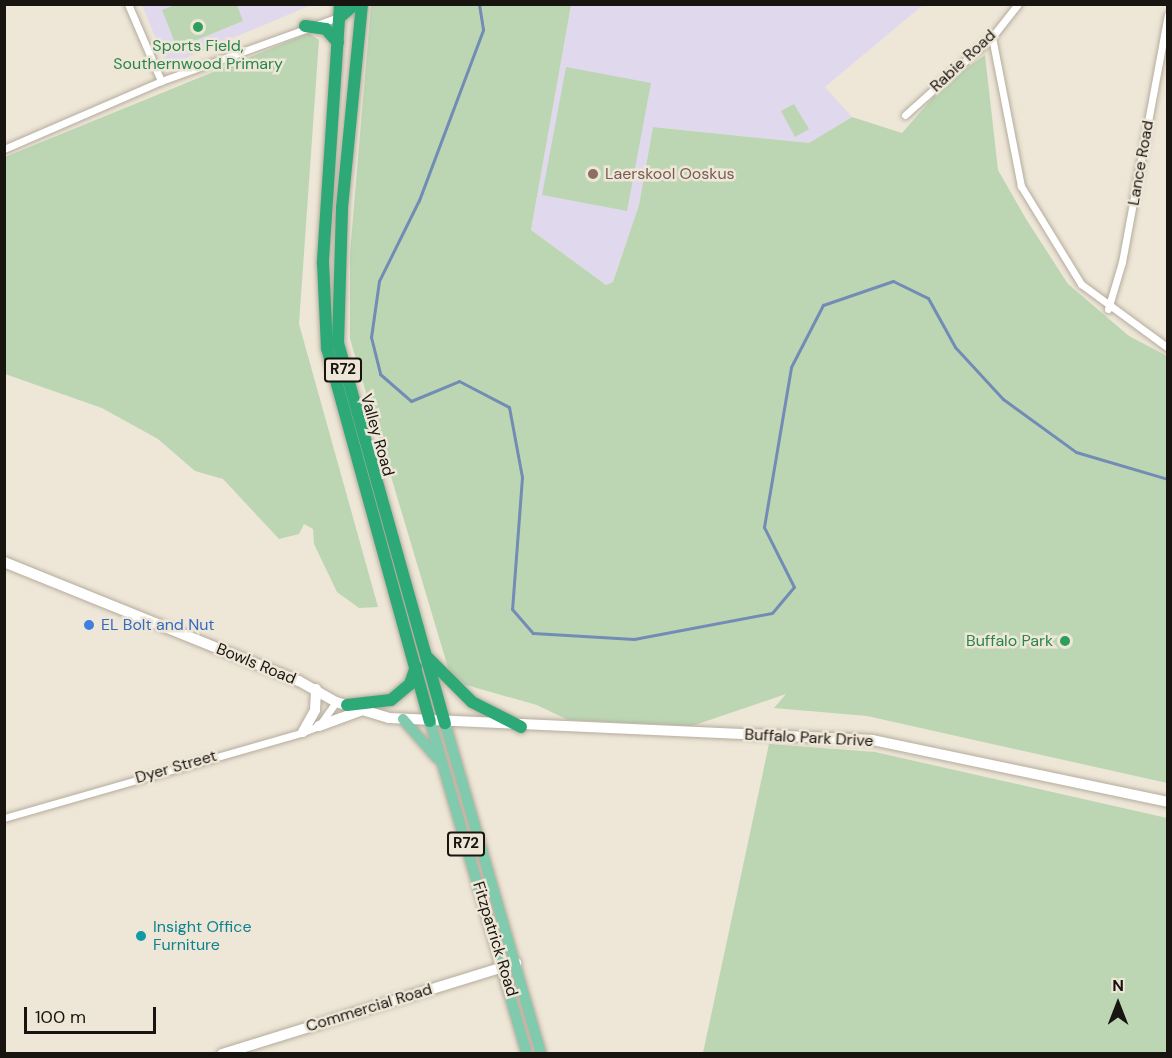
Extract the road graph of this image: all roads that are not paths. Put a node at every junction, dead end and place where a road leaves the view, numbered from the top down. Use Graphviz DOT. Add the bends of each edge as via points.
graph roads {
  1 [pos="128,4"];
  2 [pos="355,4"];
  3 [pos="362,4"];
  4 [pos="1018,4"];
  5 [pos="340,11"];
  6 [pos="1167,15"];
  7 [pos="305,26"];
  8 [pos="992,37"];
  9 [pos="338,42"];
  10 [pos="161,81"];
  11 [pos="905,115"];
  12 [pos="4,149"];
  13 [pos="1108,309"];
  14 [pos="1167,348"];
  15 [pos="4,562"];
  16 [pos="424,652"];
  17 [pos="416,668"];
  18 [pos="316,689"];
  19 [pos="342,703"];
  20 [pos="364,710"];
  21 [pos="403,719"];
  22 [pos="430,721"];
  23 [pos="444,723"];
  24 [pos="319,726"];
  25 [pos="521,727"];
  26 [pos="303,732"];
  27 [pos="441,763"];
  28 [pos="1167,802"];
  29 [pos="4,818"];
  30 [pos="516,963"];
  31 [pos="503,967"];
  32 [pos="222,1053"];
  33 [pos="527,1053"];
  34 [pos="540,1053"];
  1 -- 10 [label="street"];
  2 -- 5 [label="highway"];
  3 -- 16 [label="highway, Valley Road / R72" via="342,209 338,343"];
  4 -- 8 [label="street, Rabie Road"];
  5 -- 7 [label="street"];
  5 -- 9 [label="highway, Valley Road / R72"];
  6 -- 13 [label="street, Lance Road" via="1127,240"];
  7 -- 9 [label="highway" via="326,29"];
  7 -- 10 [label="street"];
  8 -- 11 [label="street, Rabie Road"];
  8 -- 13 [label="street" via="1021,186 1081,284"];
  9 -- 17 [label="highway, Valley Road / R72" via="323,263 327,348"];
  10 -- 12 [label="street"];
  13 -- 14 [label="street"];
  15 -- 18 [label="street, Bowls Road"];
  16 -- 23 [label="highway, Valley Road / R72"];
  16 -- 25 [label="highway" via="454,688"];
  17 -- 19 [label="highway" via="410,684 391,700"];
  17 -- 22 [label="highway, Valley Road / R72"];
  18 -- 19 [label="street, Bowls Road"];
  18 -- 26 [label="street" via="315,710"];
  19 -- 20 [label="street, Bowls Road"];
  19 -- 24 [label="street"];
  20 -- 21 [label="street, Bowls Road"];
  20 -- 24 [label="street"];
  21 -- 22 [label="street, Bowls Road"];
  21 -- 27 [label="main road"];
  22 -- 23 [label="street, Bowls Road"];
  22 -- 27 [label="main road, Fitzpatrick Road / R72"];
  23 -- 25 [label="street, Buffalo Park Drive"];
  23 -- 30 [label="main road, Fitzpatrick Road / R72"];
  24 -- 26 [label="street, Dyer Street"];
  25 -- 28 [label="street, Buffalo Park Drive" via="872,740"];
  26 -- 29 [label="street, Dyer Street"];
  27 -- 31 [label="main road, Fitzpatrick Road / R72"];
  30 -- 31 [label="street, Commercial Road"];
  30 -- 34 [label="main road, Fitzpatrick Road / R72"];
  31 -- 32 [label="street, Commercial Road"];
  31 -- 33 [label="main road, Fitzpatrick Road / R72"];
}
